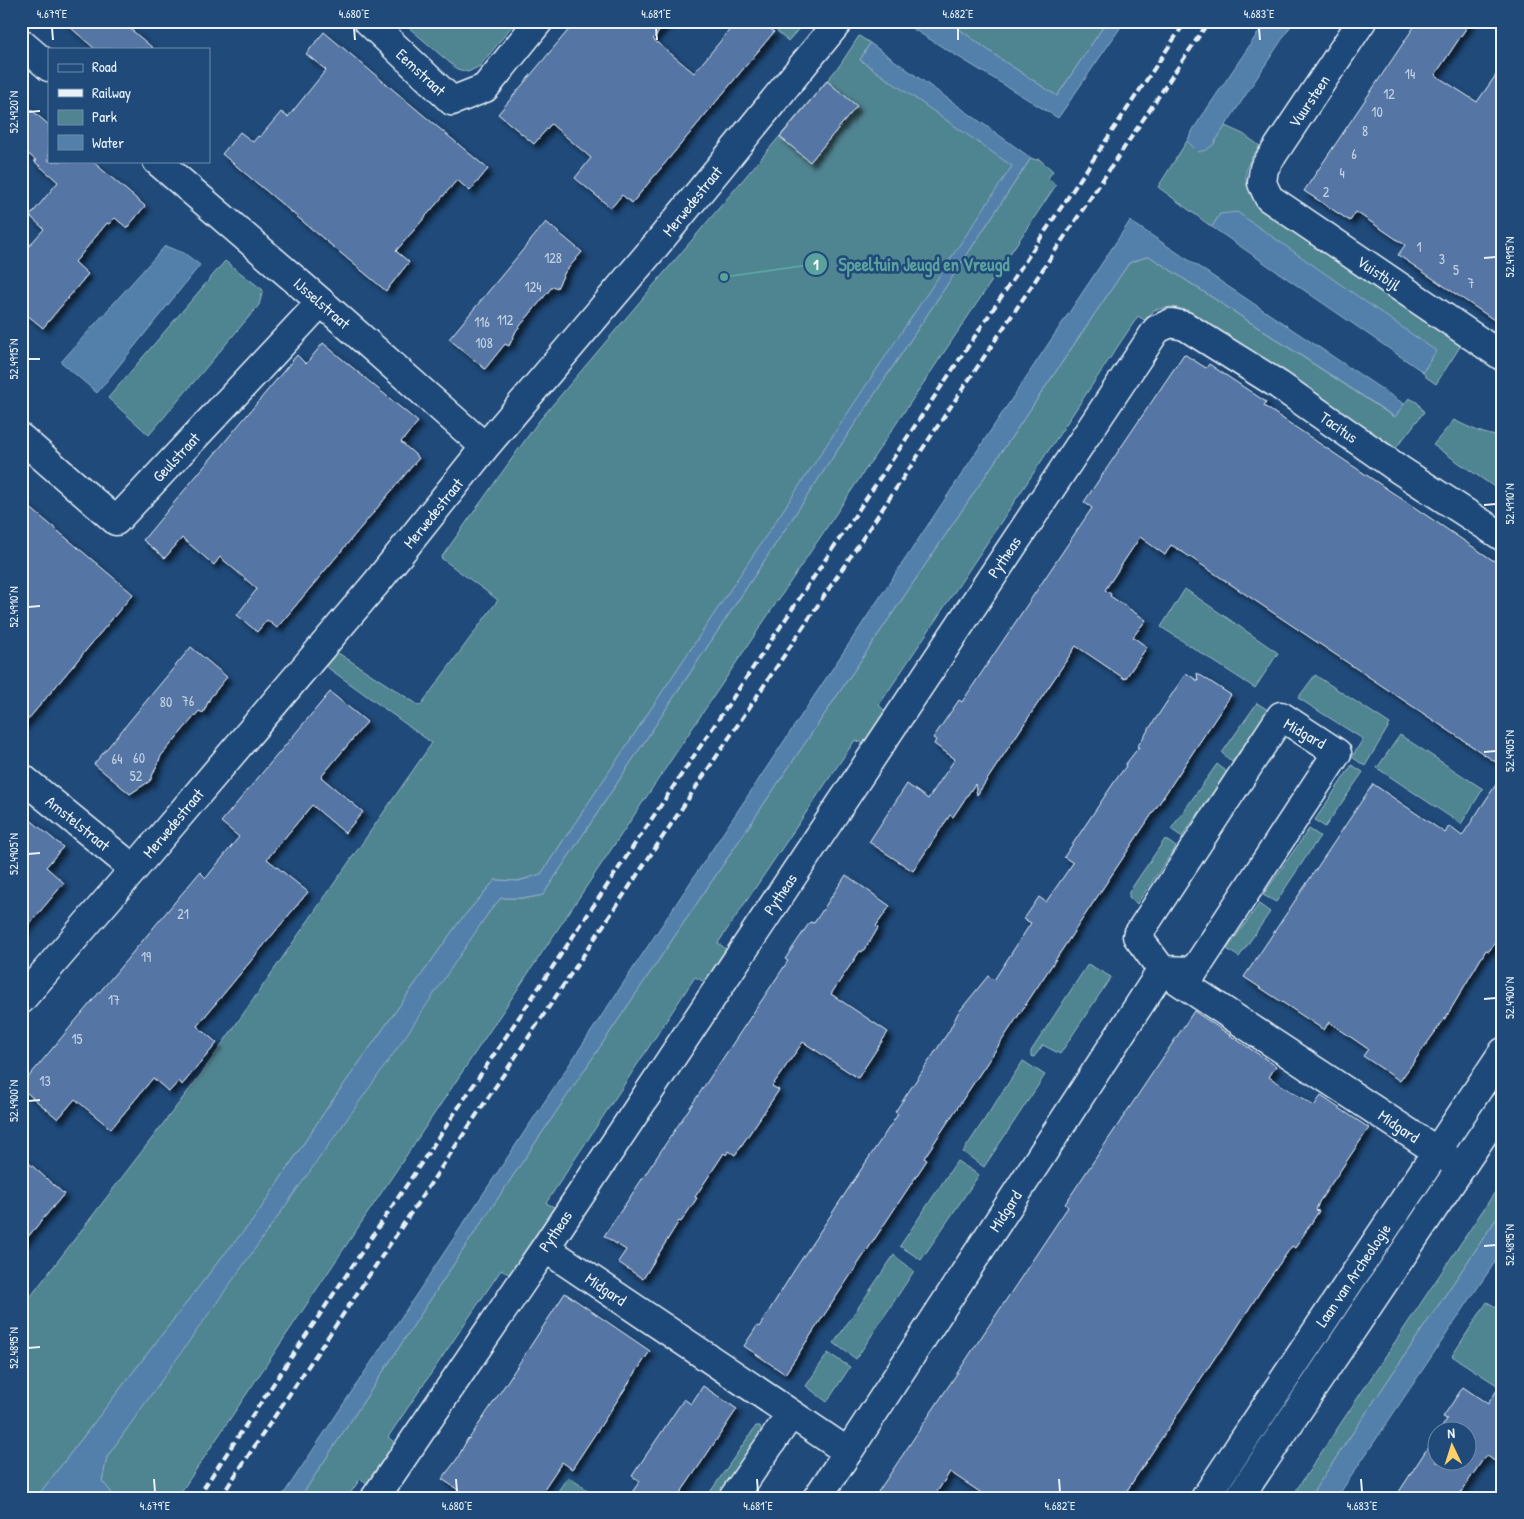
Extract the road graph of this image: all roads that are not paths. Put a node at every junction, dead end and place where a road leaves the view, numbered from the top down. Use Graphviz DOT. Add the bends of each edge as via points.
graph roads {
  1 [pos="368,21"];
  2 [pos="540,21"];
  3 [pos="839,21"];
  4 [pos="1362,21"];
  5 [pos="21,43"];
  6 [pos="48,66"];
  7 [pos="158,162"];
  8 [pos="1262,183"];
  9 [pos="321,302"];
  10 [pos="1171,323"];
  11 [pos="1503,357"];
  12 [pos="21,438"];
  13 [pos="485,446"];
  14 [pos="1503,537"];
  15 [pos="21,777"];
  16 [pos="134,870"];
  17 [pos="1162,970"];
  18 [pos="21,1000"];
  19 [pos="1503,1052"];
  20 [pos="1503,1105"];
  21 [pos="1437,1151"];
  22 [pos="1461,1167"];
  23 [pos="545,1248"];
  24 [pos="790,1414"];
  25 [pos="848,1452"];
  26 [pos="375,1498"];
  27 [pos="733,1498"];
  28 [pos="817,1498"];
  29 [pos="1205,1498"];
  30 [pos="1239,1498"];
  1 -- 2 [label="street, Eemstraat" via="452,101 485,88"];
  3 -- 13 [label="street, Merwedestraat" via="657,244"];
  4 -- 8 [label="street, Vuursteen" via="1264,168"];
  5 -- 6 [label="street"];
  7 -- 9 [label="street, IJsselstraat"];
  8 -- 11 [label="street, Vuistbijl" via="1269,198"];
  9 -- 12 [label="street, Geulstraat" via="116,521"];
  9 -- 13 [label="street, IJsselstraat"];
  10 -- 14 [label="street, Tacitus" via="1184,326 1279,385"];
  10 -- 23 [label="street, Pytheas" via="1157,329"];
  13 -- 16 [label="street, Merwedestraat" via="378,581"];
  15 -- 16 [label="street, Amstelstraat"];
  16 -- 18 [label="street, Merwedestraat"];
  17 -- 17 [label="street, Midgard" via="1194,971 1338,753 1282,716 1137,936"];
  17 -- 21 [label="street, Midgard"];
  17 -- 25 [label="street, Midgard"];
  19 -- 21 [label="street, Laan van Archeologie"];
  20 -- 22 [label="street, Laan van Archeologie"];
  21 -- 22 [label="street, Midgard"];
  21 -- 29 [label="street, Laan van Archeologie"];
  22 -- 30 [label="street, Laan van Archeologie"];
  23 -- 24 [label="street, Midgard"];
  23 -- 26 [label="street, Pytheas"];
  24 -- 25 [label="street, Midgard"];
  24 -- 27 [label="street"];
  25 -- 28 [label="street, Midgard"];
}
